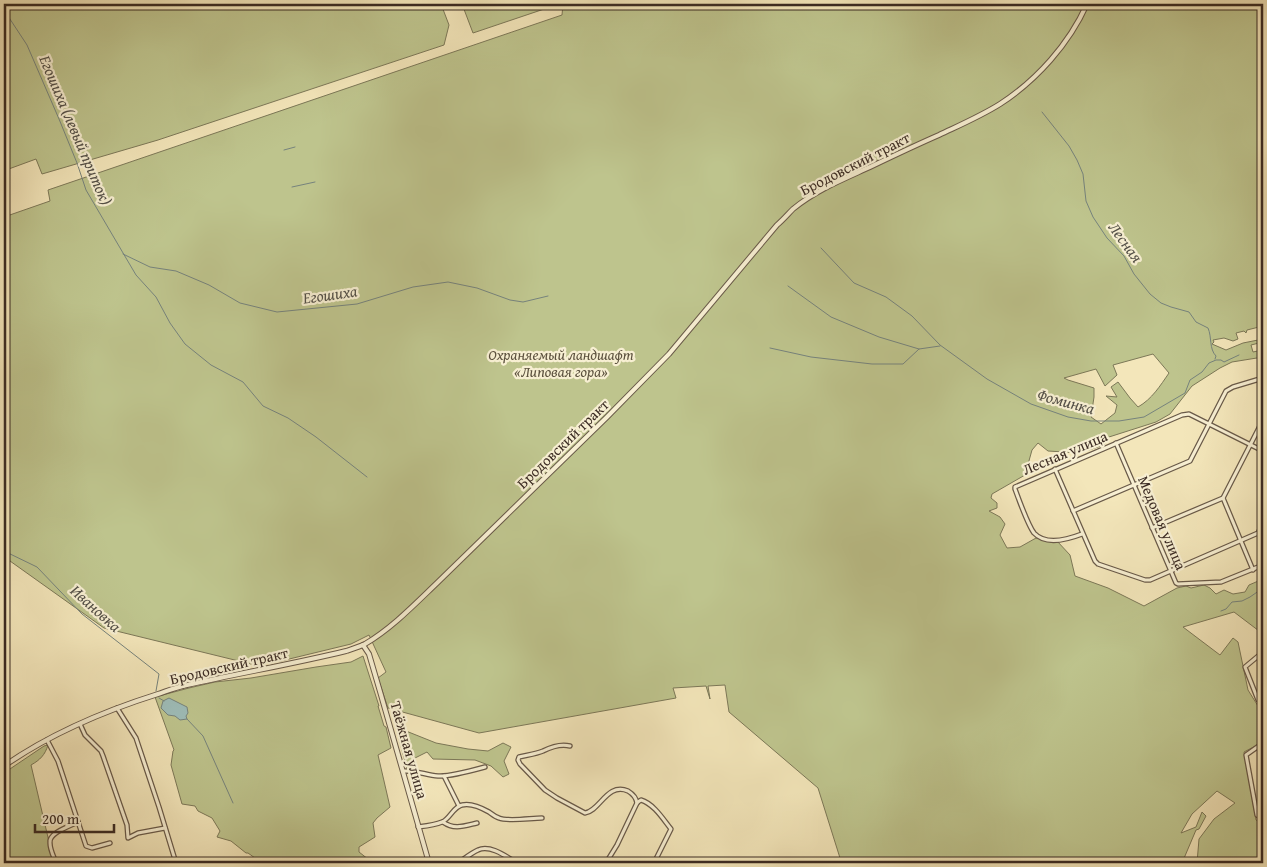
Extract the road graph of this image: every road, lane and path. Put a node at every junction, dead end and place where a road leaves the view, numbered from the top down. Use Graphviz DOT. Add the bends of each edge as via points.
graph roads {
  1 [pos="1087,4"];
  2 [pos="1263,378"];
  3 [pos="1263,420"];
  4 [pos="1209,424"];
  5 [pos="1116,443"];
  6 [pos="1251,445"];
  7 [pos="1263,451"];
  8 [pos="1055,469"];
  9 [pos="1134,485"];
  10 [pos="1223,498"];
  11 [pos="1074,511"];
  12 [pos="1263,523"];
  13 [pos="1152,528"];
  14 [pos="1082,534"];
  15 [pos="1241,541"];
  16 [pos="1263,565"];
  17 [pos="1170,570"];
  18 [pos="1253,570"];
  19 [pos="363,645"];
  20 [pos="1263,652"];
  21 [pos="1263,700"];
  22 [pos="117,708"];
  23 [pos="80,724"];
  24 [pos="47,740"];
  25 [pos="1263,743"];
  26 [pos="570,746"];
  27 [pos="4,766"];
  28 [pos="485,767"];
  29 [pos="403,771"];
  30 [pos="444,776"];
  31 [pos="637,803"];
  32 [pos="459,806"];
  33 [pos="542,818"];
  34 [pos="1263,820"];
  35 [pos="78,822"];
  36 [pos="443,822"];
  37 [pos="477,823"];
  38 [pos="418,827"];
  39 [pos="165,828"];
  40 [pos="110,843"];
  41 [pos="609,858"];
  42 [pos="56,863"];
  43 [pos="176,863"];
  44 [pos="429,863"];
  45 [pos="458,863"];
  46 [pos="518,863"];
  47 [pos="654,863"];
  1 -- 19 [label="street, Бродовский тракт" via="1053,57 1000,104 838,182 794,209 669,354 613,411 410,609"];
  2 -- 4 [label="street" via="1229,388"];
  3 -- 6 [label="street"];
  4 -- 5 [label="street, Лесная улица" via="1189,414 1182,415"];
  4 -- 6 [label="street"];
  4 -- 9 [label="street" via="1190,461"];
  5 -- 8 [label="street, Лесная улица"];
  5 -- 9 [label="street, Медовая улица"];
  6 -- 7 [label="street"];
  6 -- 10 [label="street"];
  8 -- 11 [label="street"];
  8 -- 14 [label="street, Лесная улица" via="1015,487 1031,528 1038,536 1058,541"];
  9 -- 11 [label="street"];
  9 -- 13 [label="street, Медовая улица"];
  10 -- 13 [label="street"];
  10 -- 15 [label="street"];
  11 -- 14 [label="street"];
  12 -- 15 [label="street" via="1258,533"];
  13 -- 17 [label="street, Медовая улица"];
  14 -- 17 [label="street" via="1098,564 1147,580"];
  15 -- 17 [label="street"];
  15 -- 18 [label="street"];
  16 -- 18 [label="street, Медовая улица"];
  17 -- 18 [label="street, Медовая улица" via="1178,584 1221,582"];
  19 -- 22 [label="street, Бродовский тракт" via="185,686"];
  19 -- 29 [label="street, Таёжная улица"];
  20 -- 21 [label="street" via="1244,666 1258,700"];
  22 -- 23 [label="street, Бродовский тракт"];
  22 -- 39 [label="street" via="136,738"];
  23 -- 24 [label="street, Бродовский тракт"];
  23 -- 39 [label="street" via="85,735 101,751 127,825 128,838"];
  24 -- 27 [label="street, Бродовский тракт"];
  24 -- 35 [label="street" via="58,761"];
  25 -- 34 [label="street" via="1246,755 1257,815"];
  26 -- 31 [label="street" via="547,748 518,760 546,790 585,813 620,789 635,796"];
  28 -- 30 [label="street"];
  29 -- 30 [label="street"];
  29 -- 38 [label="street, Таёжная улица"];
  30 -- 32 [label="street"];
  31 -- 41 [label="street"];
  31 -- 47 [label="street" via="641,800 647,802 671,829"];
  32 -- 33 [label="street" via="468,805 504,819"];
  32 -- 36 [label="street"];
  35 -- 40 [label="street" via="89,848"];
  35 -- 42 [label="street" via="50,838"];
  36 -- 37 [label="street" via="453,827"];
  36 -- 38 [label="street"];
  38 -- 44 [label="street, Таёжная улица"];
  39 -- 43 [label="street"];
  45 -- 46 [label="street" via="481,848 496,851"];
}
